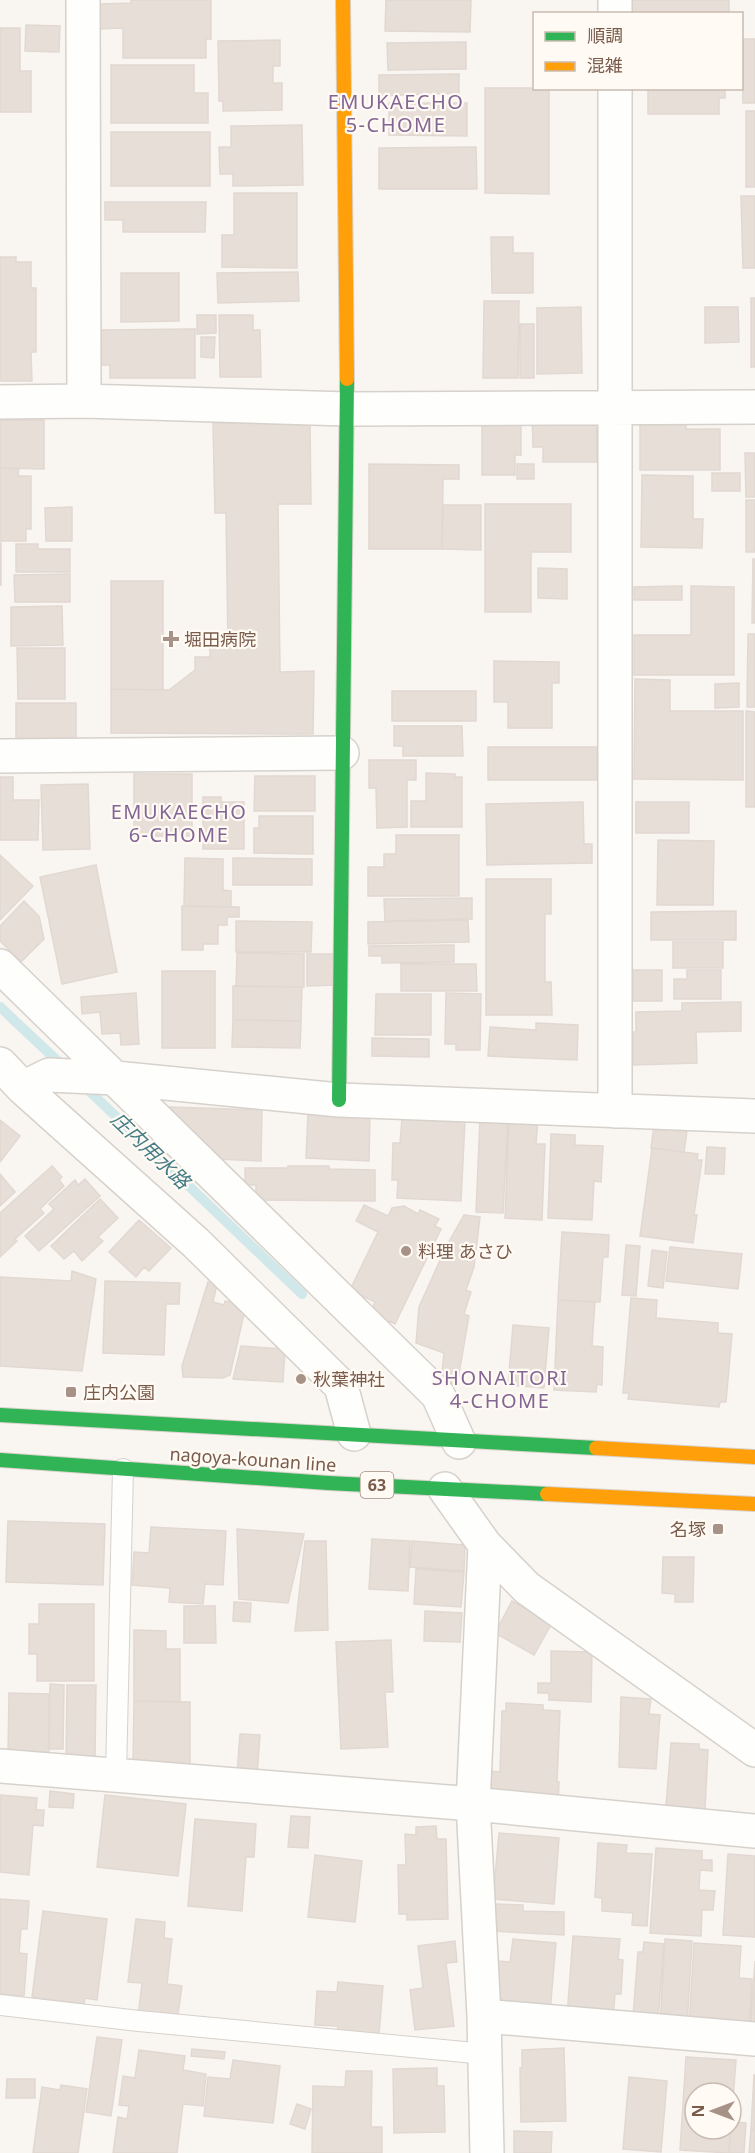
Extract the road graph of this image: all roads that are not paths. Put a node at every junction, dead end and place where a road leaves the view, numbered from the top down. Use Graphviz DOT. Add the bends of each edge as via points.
graph roads {
  1 [pos="83,0"];
  2 [pos="343,0"];
  3 [pos="615,90"];
  4 [pos="84,401"];
  5 [pos="0,402"];
  6 [pos="755,407"];
  7 [pos="348,409"];
  8 [pos="616,409"];
  9 [pos="342,753"];
  10 [pos="0,756"];
  11 [pos="0,966"];
  12 [pos="0,1064"];
  13 [pos="107,1078"];
  14 [pos="24,1086"];
  15 [pos="339,1100"];
  16 [pos="615,1111"];
  17 [pos="755,1116"];
  18 [pos="0,1415"];
  19 [pos="354,1434"];
  20 [pos="459,1442"];
  21 [pos="755,1457"];
  22 [pos="0,1460"];
  23 [pos="123,1468"];
  24 [pos="445,1489"];
  25 [pos="755,1504"];
  26 [pos="485,1545"];
  27 [pos="755,1750"];
  28 [pos="0,1766"];
  29 [pos="116,1774"];
  30 [pos="473,1803"];
  31 [pos="755,1831"];
  32 [pos="0,2005"];
  33 [pos="483,2016"];
  34 [pos="755,2039"];
  35 [pos="485,2054"];
  36 [pos="487,2153"];
  1 -- 4 [label="street"];
  2 -- 7 [label="main road"];
  3 -- 8 [label="street"];
  4 -- 5 [label="street"];
  4 -- 7 [label="street"];
  6 -- 8 [label="street"];
  7 -- 8 [label="street"];
  7 -- 9 [label="main road"];
  8 -- 16 [label="street"];
  9 -- 10 [label="street"];
  9 -- 15 [label="main road"];
  11 -- 13 [label="street"];
  12 -- 14 [label="street"];
  13 -- 14 [label="street"];
  13 -- 15 [label="street"];
  13 -- 20 [label="street" via="438,1395"];
  14 -- 19 [label="street" via="196,1243 341,1386"];
  15 -- 16 [label="street"];
  16 -- 17 [label="street"];
  18 -- 19 [label="main road, nagoya-kounan line"];
  19 -- 20 [label="main road, nagoya-kounan line"];
  20 -- 21 [label="main road, nagoya-kounan line"];
  22 -- 23 [label="main road, nagoya-kounan line / 63"];
  23 -- 24 [label="main road, nagoya-kounan line / 63"];
  23 -- 29 [label="lane"];
  24 -- 25 [label="main road, nagoya-kounan line / 63"];
  24 -- 26 [label="street"];
  26 -- 27 [label="street" via="527,1588"];
  26 -- 30 [label="street"];
  28 -- 29 [label="street"];
  29 -- 30 [label="street"];
  30 -- 31 [label="street"];
  30 -- 33 [label="street"];
  32 -- 35 [label="lane"];
  33 -- 34 [label="street"];
  33 -- 35 [label="street"];
  35 -- 36 [label="street"];
}
